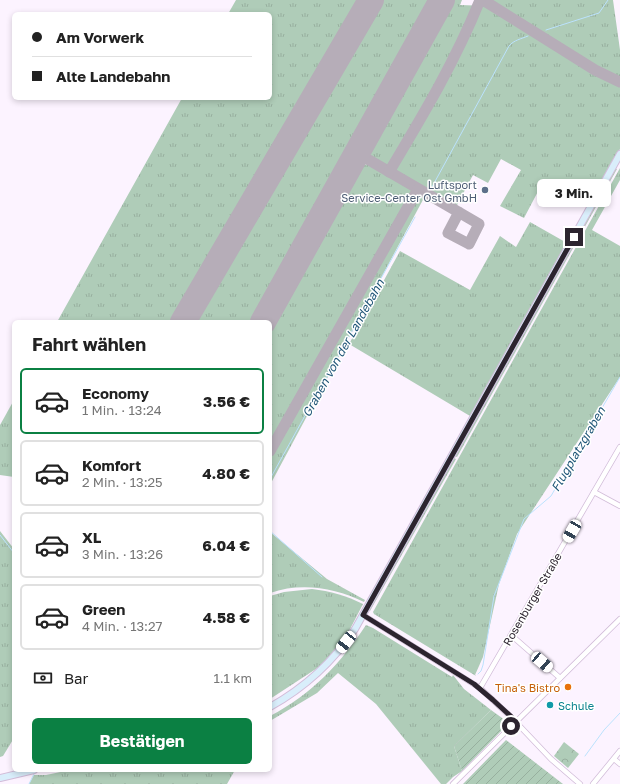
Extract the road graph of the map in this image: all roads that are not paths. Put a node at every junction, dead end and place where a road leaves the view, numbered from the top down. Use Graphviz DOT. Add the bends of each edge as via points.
graph roads {
  1 [pos="620,154"];
  2 [pos="620,447"];
  3 [pos="594,492"];
  4 [pos="620,506"];
  5 [pos="363,615"];
  6 [pos="620,619"];
  7 [pos="511,635"];
  8 [pos="560,678"];
  9 [pos="480,688"];
  10 [pos="272,706"];
  11 [pos="516,721"];
  12 [pos="620,751"];
  13 [pos="614,759"];
  14 [pos="620,764"];
  15 [pos="26,772"];
  16 [pos="0,778"];
  17 [pos="453,784"];
  18 [pos="580,784"];
  19 [pos="593,784"];
  1 -- 5 [label="main road"];
  2 -- 3 [label="street, Rosenburger Straße"];
  3 -- 4 [label="street"];
  3 -- 7 [label="street, Rosenburger Straße"];
  5 -- 9 [label="street"];
  5 -- 10 [label="main road" via="346,642 326,665 301,687"];
  6 -- 8 [label="street"];
  7 -- 8 [label="street"];
  7 -- 9 [label="street, Rosenburger Straße"];
  8 -- 11 [label="street"];
  9 -- 11 [label="street"];
  11 -- 17 [label="street"];
  11 -- 18 [label="street" via="551,759"];
  12 -- 13 [label="street"];
  13 -- 14 [label="street"];
  13 -- 19 [label="street"];
  15 -- 16 [label="main road"];
}
